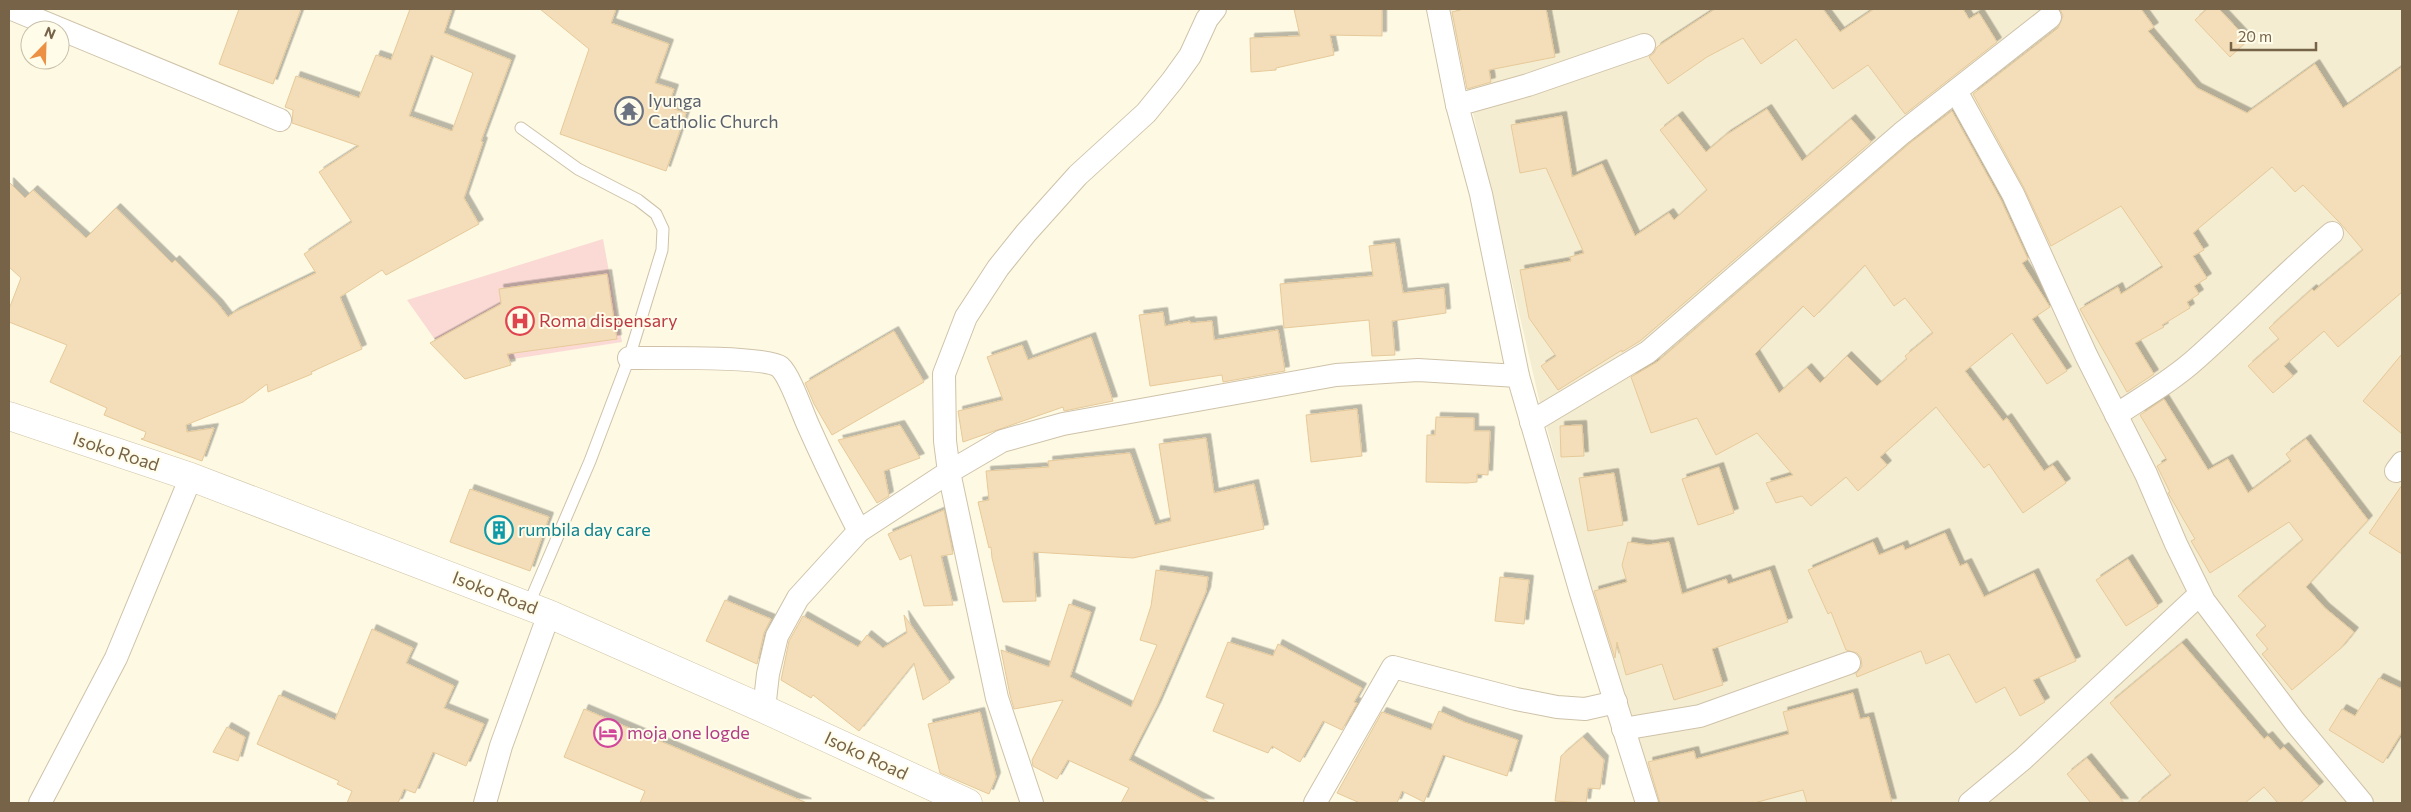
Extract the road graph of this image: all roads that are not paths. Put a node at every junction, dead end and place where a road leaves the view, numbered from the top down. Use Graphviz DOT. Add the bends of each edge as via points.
graph roads {
  1 [pos="12,9"];
  2 [pos="1438,9"];
  3 [pos="1206,12"];
  4 [pos="2050,17"];
  5 [pos="1644,45"];
  6 [pos="1956,91"];
  7 [pos="1457,105"];
  8 [pos="280,120"];
  9 [pos="521,128"];
  10 [pos="2332,233"];
  11 [pos="629,358"];
  12 [pos="1518,376"];
  13 [pos="2116,415"];
  14 [pos="9,416"];
  15 [pos="1532,422"];
  16 [pos="949,472"];
  17 [pos="191,477"];
  18 [pos="859,531"];
  19 [pos="2200,594"];
  20 [pos="539,610"];
  21 [pos="1850,663"];
  22 [pos="1616,702"];
  23 [pos="764,709"];
  24 [pos="1623,729"];
  25 [pos="40,803"];
  26 [pos="485,803"];
  27 [pos="968,803"];
  28 [pos="1032,803"];
  29 [pos="1315,803"];
  30 [pos="1647,803"];
  31 [pos="1970,803"];
  32 [pos="2362,803"];
  1 -- 8 [label="street"];
  2 -- 7 [label="street"];
  3 -- 16 [label="street" via="1190,56 1172,81 1146,113 1078,175 1026,233 966,317 944,374"];
  4 -- 6 [label="street"];
  5 -- 7 [label="street" via="1528,85"];
  6 -- 13 [label="street" via="2014,194"];
  6 -- 15 [label="street" via="1902,133 1648,352"];
  7 -- 12 [label="street" via="1480,194"];
  9 -- 11 [label="lane" via="578,169 638,200 656,214 663,228 662,250"];
  10 -- 13 [label="street" via="2283,275 2197,359"];
  11 -- 18 [label="street" via="719,359 768,362 780,367"];
  11 -- 20 [label="lane"];
  12 -- 15 [label="street"];
  12 -- 16 [label="street" via="1418,370 1336,375 1284,383 1063,424 1002,441"];
  13 -- 19 [label="street"];
  14 -- 17 [label="street, Isoko Road"];
  15 -- 22 [label="street"];
  16 -- 18 [label="street"];
  16 -- 28 [label="street" via="997,698"];
  17 -- 20 [label="street, Isoko Road"];
  17 -- 25 [label="street" via="116,658"];
  18 -- 23 [label="street" via="798,598 777,636"];
  19 -- 31 [label="street" via="2023,759"];
  19 -- 32 [label="street" via="2295,722"];
  20 -- 23 [label="street, Isoko Road"];
  20 -- 26 [label="street"];
  21 -- 24 [label="street" via="1700,716"];
  22 -- 24 [label="street"];
  22 -- 29 [label="street" via="1585,709 1557,707 1516,700 1393,667"];
  23 -- 27 [label="street, Isoko Road"];
  24 -- 30 [label="street"];
}
